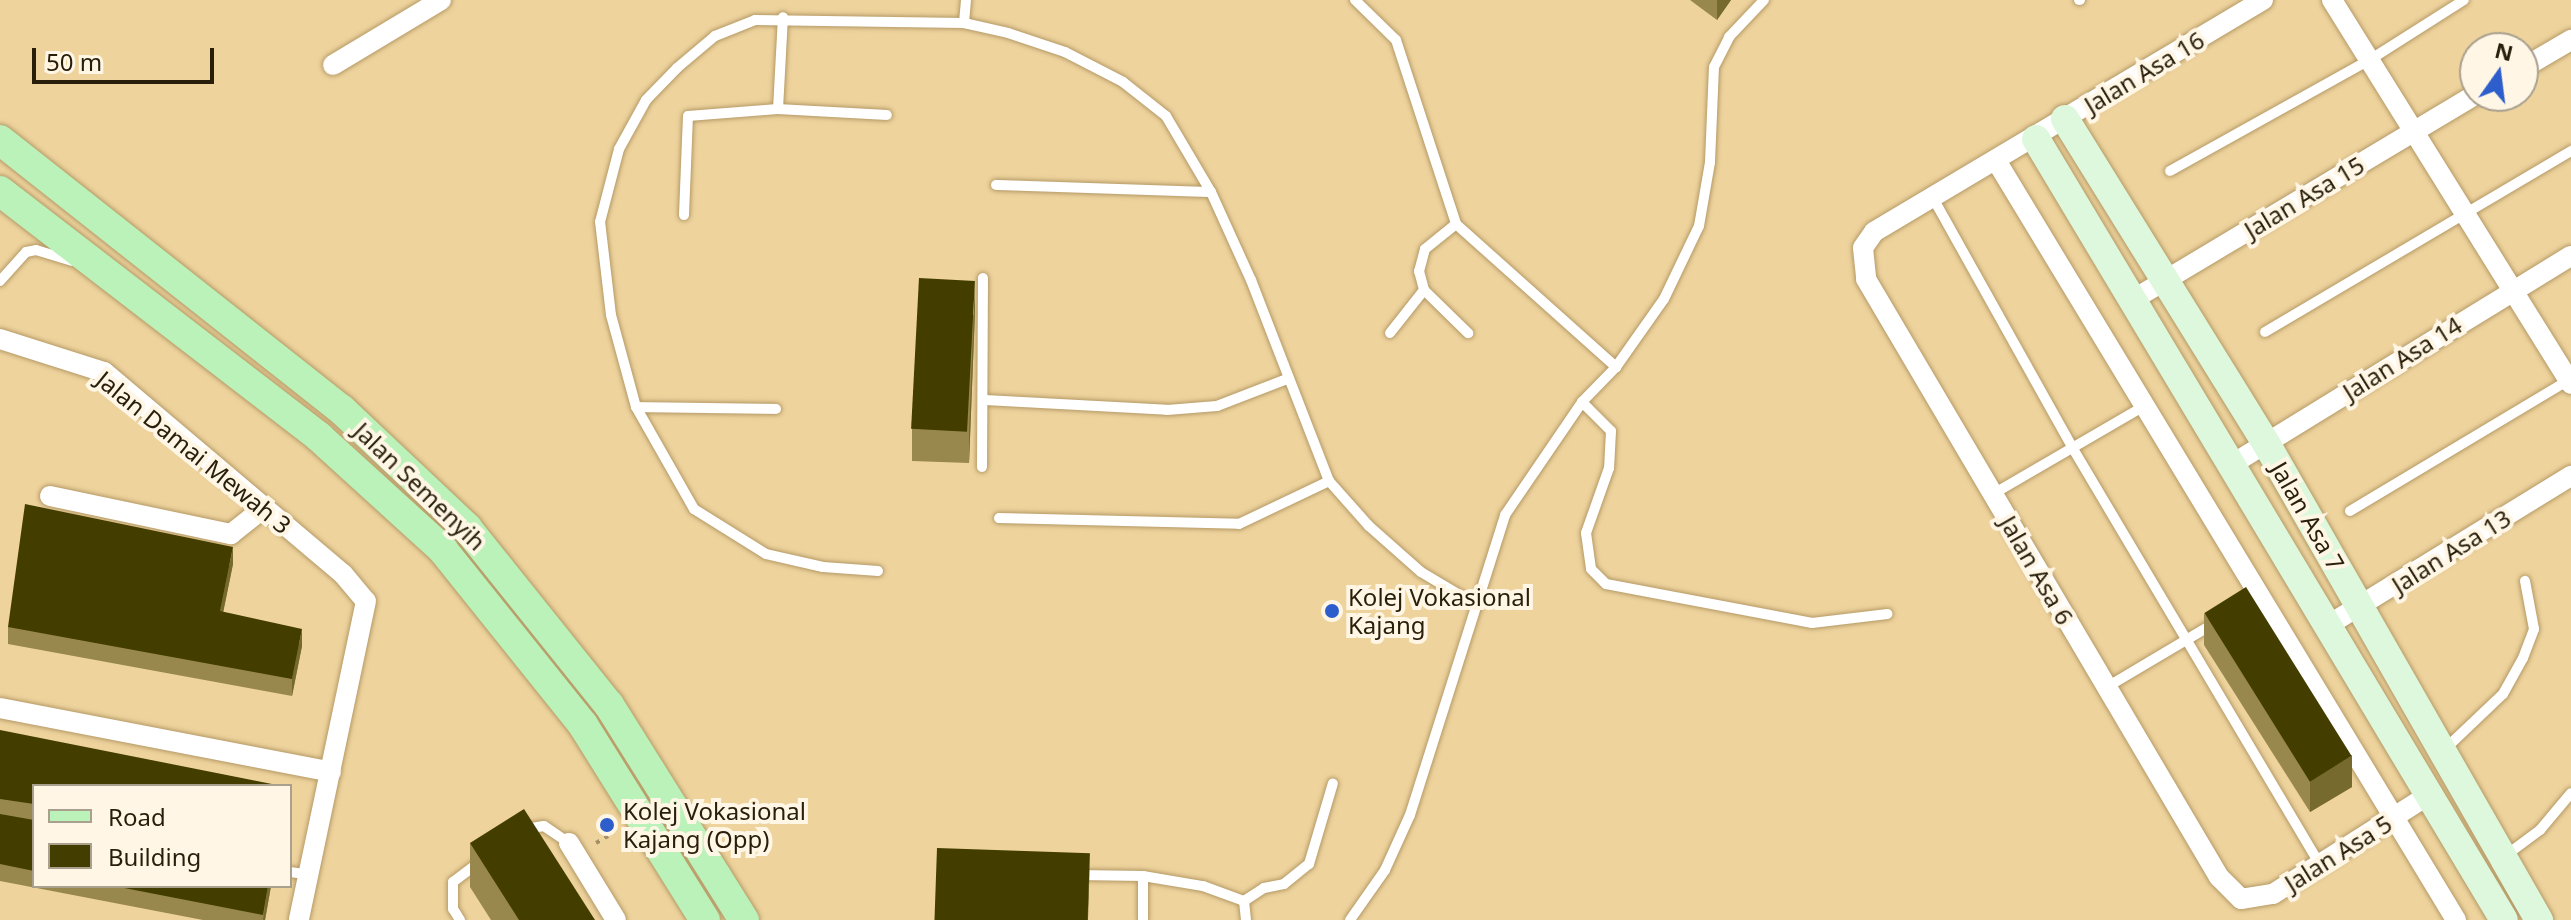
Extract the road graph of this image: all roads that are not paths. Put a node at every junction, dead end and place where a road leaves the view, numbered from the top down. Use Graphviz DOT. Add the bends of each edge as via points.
graph roads {
  1 [pos="441,0"];
  2 [pos="966,0"];
  3 [pos="1355,0"];
  4 [pos="1764,0"];
  5 [pos="2263,0"];
  6 [pos="2332,0"];
  7 [pos="2464,0"];
  8 [pos="412,8"];
  9 [pos="783,17"];
  10 [pos="964,23"];
  11 [pos="2571,40"];
  12 [pos="2371,59"];
  13 [pos="2539,59"];
  14 [pos="333,65"];
  15 [pos="2459,104"];
  16 [pos="778,109"];
  17 [pos="887,115"];
  18 [pos="2065,119"];
  19 [pos="2416,130"];
  20 [pos="2036,139"];
  21 [pos="0,140"];
  22 [pos="2571,151"];
  23 [pos="1997,162"];
  24 [pos="2170,171"];
  25 [pos="996,185"];
  26 [pos="0,191"];
  27 [pos="1211,192"];
  28 [pos="1933,198"];
  29 [pos="684,215"];
  30 [pos="2468,215"];
  31 [pos="1456,224"];
  32 [pos="1874,232"];
  33 [pos="2571,256"];
  34 [pos="983,278"];
  35 [pos="2166,280"];
  36 [pos="0,281"];
  37 [pos="2513,289"];
  38 [pos="1424,290"];
  39 [pos="2134,299"];
  40 [pos="158,307"];
  41 [pos="2265,332"];
  42 [pos="1390,333"];
  43 [pos="1468,333"];
  44 [pos="0,339"];
  45 [pos="1616,367"];
  46 [pos="1287,379"];
  47 [pos="2570,381"];
  48 [pos="985,400"];
  49 [pos="1582,402"];
  50 [pos="2144,406"];
  51 [pos="636,407"];
  52 [pos="776,409"];
  53 [pos="2266,443"];
  54 [pos="2072,447"];
  55 [pos="2234,463"];
  56 [pos="982,467"];
  57 [pos="2571,476"];
  58 [pos="1329,481"];
  59 [pos="1993,494"];
  60 [pos="50,496"];
  61 [pos="265,507"];
  62 [pos="2350,511"];
  63 [pos="999,518"];
  64 [pos="878,571"];
  65 [pos="2525,581"];
  66 [pos="1478,606"];
  67 [pos="2361,608"];
  68 [pos="1887,614"];
  69 [pos="2223,618"];
  70 [pos="2330,624"];
  71 [pos="2186,639"];
  72 [pos="2107,687"];
  73 [pos="0,708"];
  74 [pos="2442,751"];
  75 [pos="331,772"];
  76 [pos="1333,783"];
  77 [pos="2571,793"];
  78 [pos="2430,794"];
  79 [pos="2394,819"];
  80 [pos="513,837"];
  81 [pos="569,843"];
  82 [pos="489,855"];
  83 [pos="2503,858"];
  84 [pos="2320,864"];
  85 [pos="292,872"];
  86 [pos="311,875"];
  87 [pos="1061,875"];
  88 [pos="1143,876"];
  89 [pos="2241,899"];
  90 [pos="1244,901"];
  91 [pos="2453,919"];
  92 [pos="299,920"];
  93 [pos="460,920"];
  94 [pos="616,920"];
  95 [pos="705,920"];
  96 [pos="744,920"];
  97 [pos="1143,920"];
  98 [pos="1246,920"];
  99 [pos="1350,920"];
  100 [pos="2504,920"];
  101 [pos="2539,920"];
  1 -- 8 [label="street"];
  2 -- 10 [label="lane"];
  3 -- 31 [label="lane" via="1396,40"];
  4 -- 45 [label="lane" via="1729,37 1714,67 1710,162 1699,226 1664,299"];
  5 -- 18 [label="street, Jalan Asa 16"];
  6 -- 12 [label="street"];
  7 -- 12 [label="lane"];
  8 -- 14 [label="street"];
  9 -- 10 [label="lane"];
  9 -- 16 [label="lane"];
  9 -- 51 [label="lane" via="755,20 715,36 646,100 619,149 600,222 611,315"];
  10 -- 27 [label="lane" via="1065,52 1123,82 1166,116"];
  11 -- 13 [label="street"];
  12 -- 19 [label="street"];
  12 -- 24 [label="lane"];
  15 -- 19 [label="street, Jalan Asa 15"];
  16 -- 17 [label="lane"];
  16 -- 29 [label="lane" via="688,116"];
  18 -- 20 [label="street, Jalan Asa 16"];
  18 -- 35 [label="street, Jalan Asa 7"];
  19 -- 30 [label="street"];
  19 -- 35 [label="street, Jalan Asa 15"];
  20 -- 23 [label="street, Jalan Asa 16"];
  20 -- 39 [label="street, Jalan Asa 7"];
  21 -- 96 [label="main road, Jalan Semenyih" via="342,410 467,528 609,705"];
  22 -- 30 [label="lane"];
  23 -- 28 [label="street, Jalan Asa 16"];
  23 -- 50 [label="street"];
  25 -- 27 [label="lane"];
  26 -- 40 [label="main road, Jalan Semenyih"];
  27 -- 46 [label="lane"];
  28 -- 32 [label="street, Jalan Asa 16"];
  28 -- 54 [label="lane"];
  30 -- 37 [label="street"];
  30 -- 41 [label="lane"];
  31 -- 38 [label="lane" via="1425,249 1419,271"];
  31 -- 45 [label="lane"];
  32 -- 59 [label="street, Jalan Asa 6" via="1863,248 1866,279"];
  33 -- 37 [label="street, Jalan Asa 14"];
  34 -- 48 [label="lane"];
  35 -- 39 [label="street, Jalan Asa 15"];
  35 -- 53 [label="street, Jalan Asa 7"];
  36 -- 40 [label="lane" via="16,259 36,250 73,262"];
  37 -- 47 [label="street"];
  37 -- 53 [label="street, Jalan Asa 14"];
  38 -- 42 [label="lane"];
  38 -- 43 [label="lane"];
  39 -- 55 [label="street, Jalan Asa 7"];
  40 -- 95 [label="main road, Jalan Semenyih" via="319,437 443,550 583,725"];
  44 -- 61 [label="street, Jalan Damai Mewah 3" via="104,372"];
  45 -- 49 [label="lane"];
  46 -- 48 [label="lane" via="1217,406 1167,410"];
  46 -- 58 [label="lane"];
  47 -- 62 [label="lane"];
  48 -- 56 [label="lane"];
  49 -- 66 [label="lane" via="1505,515"];
  49 -- 68 [label="lane" via="1611,431 1609,468 1586,533 1591,569 1606,584 1812,623"];
  50 -- 54 [label="lane"];
  50 -- 79 [label="street" via="2254,600"];
  51 -- 52 [label="lane"];
  51 -- 64 [label="lane" via="694,509 766,554 823,567"];
  53 -- 55 [label="street, Jalan Asa 14"];
  53 -- 67 [label="street, Jalan Asa 7"];
  54 -- 59 [label="lane"];
  54 -- 71 [label="lane"];
  55 -- 70 [label="street, Jalan Asa 7"];
  57 -- 67 [label="street, Jalan Asa 13"];
  58 -- 63 [label="lane" via="1239,524"];
  58 -- 66 [label="lane" via="1421,572"];
  59 -- 72 [label="street, Jalan Asa 6"];
  60 -- 61 [label="street" via="231,534"];
  61 -- 75 [label="street, Jalan Damai Mewah 3" via="366,601"];
  65 -- 74 [label="lane" via="2534,629 2523,658 2503,694"];
  66 -- 99 [label="lane" via="1410,815 1385,870"];
  67 -- 70 [label="street, Jalan Asa 13"];
  67 -- 74 [label="street, Jalan Asa 7"];
  69 -- 71 [label="lane"];
  70 -- 78 [label="street, Jalan Asa 7"];
  71 -- 72 [label="lane"];
  71 -- 84 [label="lane"];
  72 -- 89 [label="street, Jalan Asa 6" via="2219,877"];
  73 -- 75 [label="street"];
  74 -- 83 [label="street, Jalan Asa 7"];
  75 -- 86 [label="street"];
  76 -- 90 [label="lane" via="1309,864 1284,884 1264,888"];
  77 -- 83 [label="lane" via="2540,830"];
  78 -- 79 [label="street, Jalan Asa 5"];
  78 -- 100 [label="street, Jalan Asa 7"];
  79 -- 84 [label="street, Jalan Asa 5"];
  79 -- 91 [label="street"];
  80 -- 81 [label="lane" via="526,828 544,826"];
  81 -- 94 [label="street"];
  82 -- 93 [label="lane" via="453,882 453,909"];
  83 -- 101 [label="street, Jalan Asa 7"];
  84 -- 89 [label="street, Jalan Asa 5" via="2273,894"];
  85 -- 86 [label="lane"];
  86 -- 92 [label="street"];
  87 -- 88 [label="lane"];
  88 -- 90 [label="lane" via="1203,886"];
  88 -- 97 [label="lane"];
  90 -- 98 [label="lane"];
}
